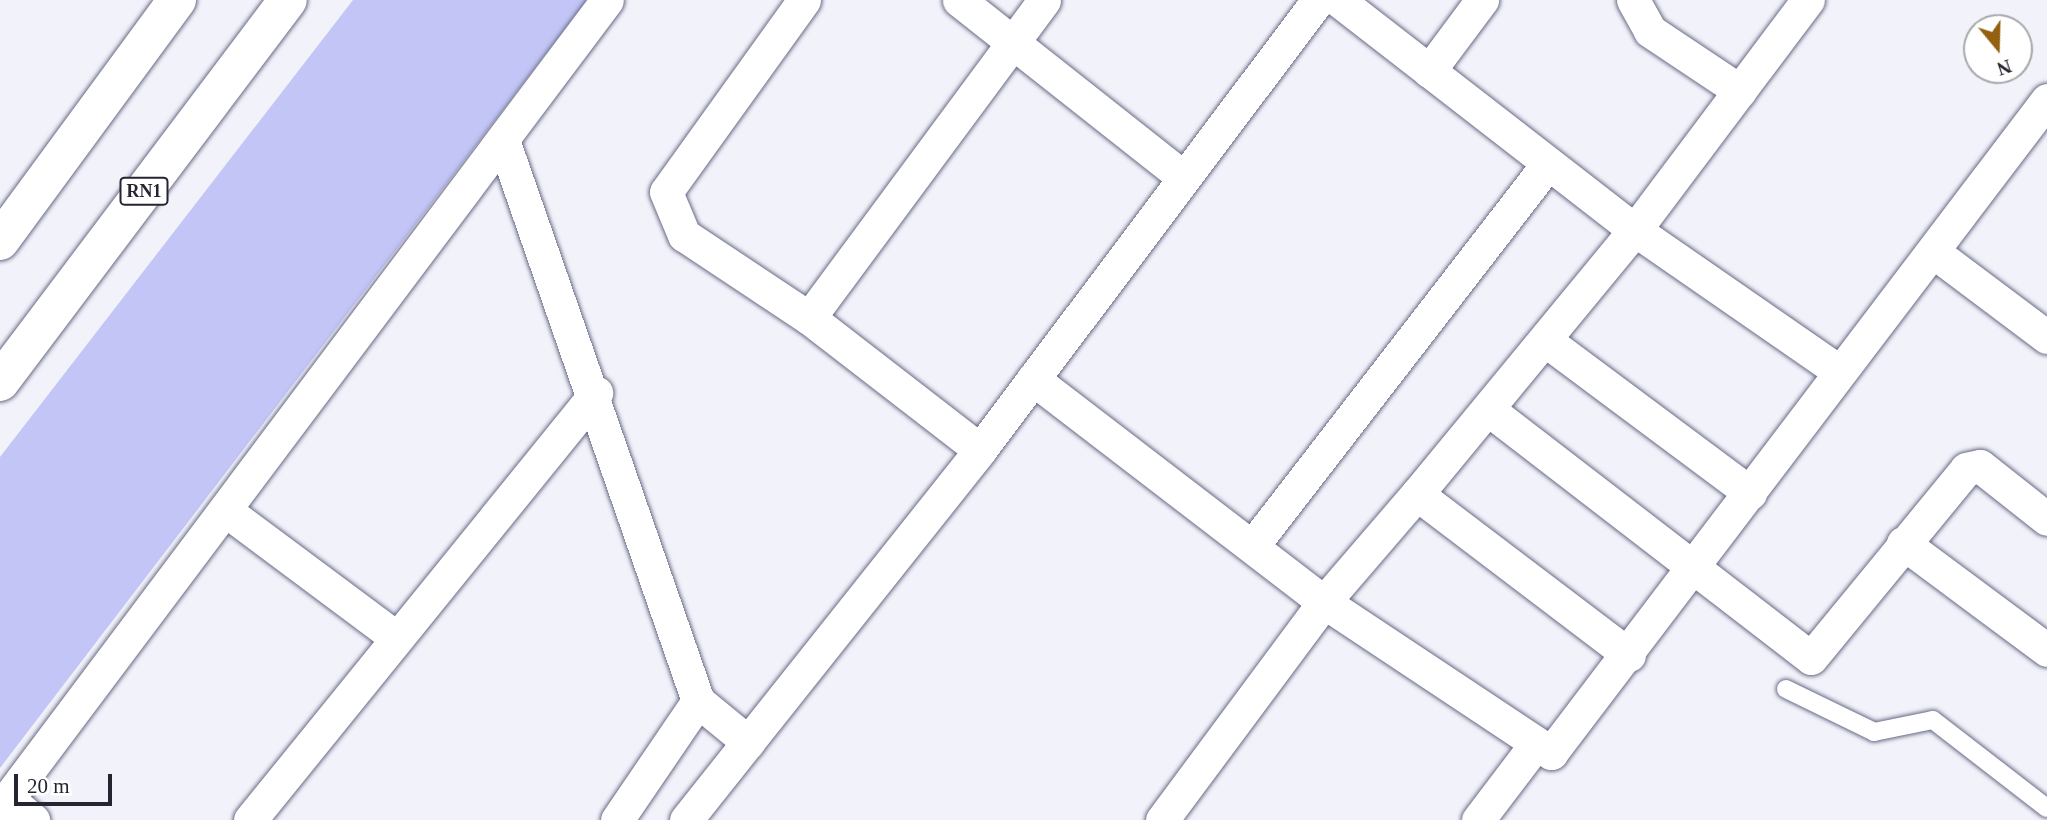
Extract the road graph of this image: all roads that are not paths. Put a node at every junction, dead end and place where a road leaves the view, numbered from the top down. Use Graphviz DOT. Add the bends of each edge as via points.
graph roads {
  1 [pos="177,0"];
  2 [pos="288,0"];
  3 [pos="607,0"];
  4 [pos="804,0"];
  5 [pos="960,0"];
  6 [pos="1044,0"];
  7 [pos="1318,0"];
  8 [pos="1338,0"];
  9 [pos="1482,0"];
  10 [pos="1633,0"];
  11 [pos="1808,0"];
  12 [pos="1013,40"];
  13 [pos="1429,71"];
  14 [pos="1740,91"];
  15 [pos="2043,113"];
  16 [pos="503,140"];
  17 [pos="1548,164"];
  18 [pos="1183,177"];
  19 [pos="1635,230"];
  20 [pos="0,241"];
  21 [pos="1935,253"];
  22 [pos="809,318"];
  23 [pos="2047,337"];
  24 [pos="1545,340"];
  25 [pos="1840,372"];
  26 [pos="1033,379"];
  27 [pos="0,382"];
  28 [pos="596,393"];
  29 [pos="1489,410"];
  30 [pos="980,450"];
  31 [pos="1750,492"];
  32 [pos="1417,494"];
  33 [pos="225,510"];
  34 [pos="2047,519"];
  35 [pos="1903,543"];
  36 [pos="1254,544"];
  37 [pos="1696,568"];
  38 [pos="1324,602"];
  39 [pos="397,638"];
  40 [pos="2047,650"];
  41 [pos="1629,655"];
  42 [pos="1786,689"];
  43 [pos="698,701"];
  44 [pos="748,743"];
  45 [pos="1535,745"];
  46 [pos="4,804"];
  47 [pos="2047,808"];
  48 [pos="33,820"];
  49 [pos="250,820"];
  50 [pos="617,820"];
  51 [pos="686,820"];
  52 [pos="1162,820"];
  53 [pos="1478,820"];
  1 -- 20 [label="highway"];
  2 -- 27 [label="highway, RN1"];
  3 -- 16 [label="street"];
  4 -- 22 [label="street" via="666,192 684,234"];
  5 -- 12 [label="street"];
  6 -- 12 [label="street"];
  7 -- 18 [label="street"];
  8 -- 13 [label="street"];
  9 -- 13 [label="street"];
  10 -- 14 [label="street" via="1650,31"];
  11 -- 14 [label="street"];
  12 -- 18 [label="street"];
  12 -- 22 [label="street"];
  13 -- 17 [label="street"];
  14 -- 19 [label="street"];
  15 -- 21 [label="street"];
  16 -- 28 [label="street"];
  16 -- 33 [label="street"];
  17 -- 19 [label="street"];
  17 -- 36 [label="street"];
  18 -- 26 [label="street"];
  19 -- 24 [label="street"];
  19 -- 25 [label="street"];
  21 -- 23 [label="street"];
  21 -- 25 [label="street"];
  22 -- 30 [label="street"];
  24 -- 29 [label="street"];
  24 -- 31 [label="street"];
  25 -- 31 [label="street"];
  26 -- 30 [label="street"];
  26 -- 36 [label="street"];
  28 -- 39 [label="street"];
  28 -- 43 [label="street"];
  29 -- 32 [label="street"];
  29 -- 37 [label="street"];
  30 -- 44 [label="street"];
  31 -- 37 [label="street"];
  32 -- 38 [label="street"];
  32 -- 41 [label="street"];
  33 -- 39 [label="street"];
  33 -- 46 [label="street"];
  34 -- 35 [label="street" via="1980,466 1972,466"];
  35 -- 37 [label="street" via="1811,657"];
  35 -- 40 [label="street"];
  36 -- 38 [label="street"];
  37 -- 41 [label="street"];
  38 -- 45 [label="street"];
  38 -- 52 [label="street"];
  39 -- 49 [label="street"];
  41 -- 45 [label="street" via="1550,753"];
  42 -- 47 [label="lane" via="1874,732 1933,720"];
  43 -- 44 [label="street"];
  43 -- 50 [label="street"];
  44 -- 51 [label="street"];
  45 -- 53 [label="street"];
  46 -- 48 [label="street"];
}
